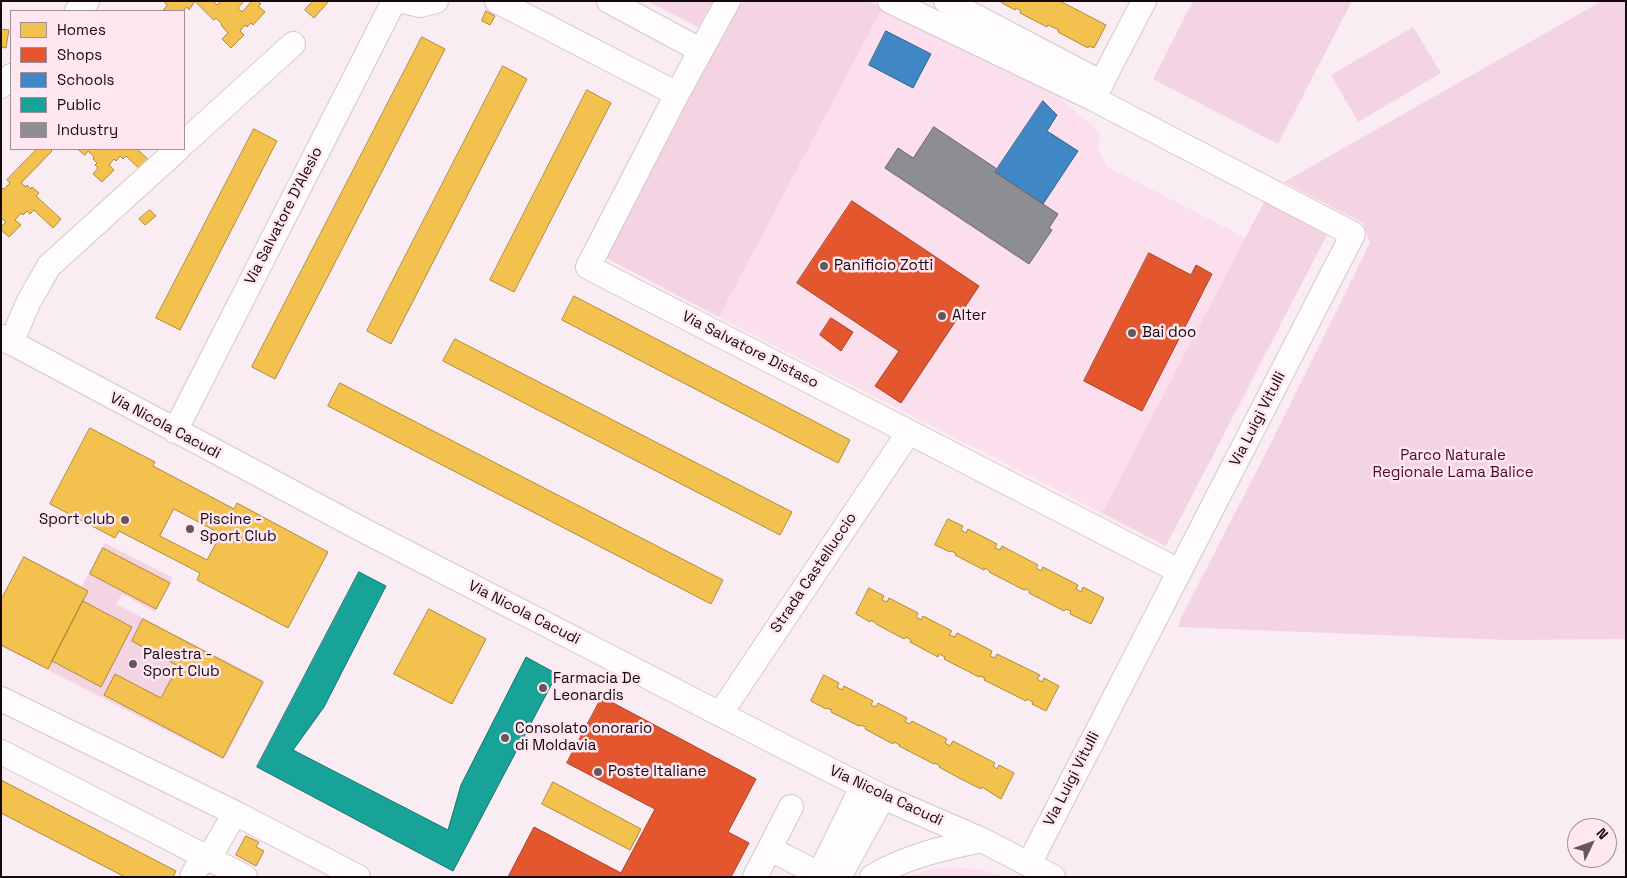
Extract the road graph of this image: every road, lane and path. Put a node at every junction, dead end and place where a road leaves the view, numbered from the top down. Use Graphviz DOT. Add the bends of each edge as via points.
graph roads {
  1 [pos="87,1"];
  2 [pos="394,1"];
  3 [pos="403,1"];
  4 [pos="436,1"];
  5 [pos="497,1"];
  6 [pos="609,1"];
  7 [pos="728,1"];
  8 [pos="890,1"];
  9 [pos="946,1"];
  10 [pos="1144,1"];
  11 [pos="78,10"];
  12 [pos="293,44"];
  13 [pos="700,50"];
  14 [pos="10,77"];
  15 [pos="1,86"];
  16 [pos="1098,91"];
  17 [pos="677,94"];
  18 [pos="185,142"];
  19 [pos="177,150"];
  20 [pos="6,340"];
  21 [pos="174,431"];
  22 [pos="909,432"];
  23 [pos="1179,571"];
  24 [pos="1,699"];
  25 [pos="720,714"];
  26 [pos="1,752"];
  27 [pos="862,787"];
  28 [pos="883,797"];
  29 [pos="791,807"];
  30 [pos="235,813"];
  31 [pos="982,840"];
  32 [pos="770,849"];
  33 [pos="209,858"];
  34 [pos="1029,864"];
  35 [pos="826,876"];
  36 [pos="192,877"];
  37 [pos="246,877"];
  38 [pos="358,877"];
  39 [pos="756,877"];
  40 [pos="872,877"];
  41 [pos="1054,877"];
  1 -- 11 [label="street"];
  2 -- 21 [label="street, Via Salvatore D'Alesio"];
  3 -- 4 [label="street" via="420,5"];
  5 -- 17 [label="street"];
  6 -- 13 [label="street"];
  7 -- 13 [label="street, Via Salvatore Distaso"];
  8 -- 16 [label="street"];
  9 -- 16 [label="street"];
  10 -- 16 [label="street"];
  12 -- 18 [label="street"];
  13 -- 17 [label="street, Via Salvatore Distaso"];
  14 -- 15 [label="street"];
  16 -- 23 [label="street, Via Luigi Vitulli" via="1353,234"];
  17 -- 22 [label="street, Via Salvatore Distaso" via="588,267"];
  19 -- 20 [label="street" via="49,266"];
  20 -- 21 [label="street, Via Nicola Cacudi"];
  21 -- 25 [label="street, Via Nicola Cacudi"];
  22 -- 23 [label="street, Via Salvatore Distaso"];
  22 -- 25 [label="street, Strada Castelluccio"];
  23 -- 34 [label="street, Via Luigi Vitulli"];
  24 -- 30 [label="street"];
  25 -- 27 [label="street, Via Nicola Cacudi"];
  26 -- 33 [label="street"];
  27 -- 28 [label="street, Via Nicola Cacudi"];
  27 -- 35 [label="street"];
  28 -- 31 [label="street, Via Nicola Cacudi"];
  28 -- 35 [label="street"];
  29 -- 32 [label="street"];
  30 -- 33 [label="street"];
  30 -- 38 [label="street"];
  31 -- 34 [label="street, Via Nicola Cacudi"];
  31 -- 40 [label="street" via="930,851 888,866"];
  32 -- 35 [label="street"];
  32 -- 39 [label="street"];
  33 -- 36 [label="street" via="197,867"];
  33 -- 37 [label="street"];
  34 -- 41 [label="street, Via Nicola Cacudi"];
}
